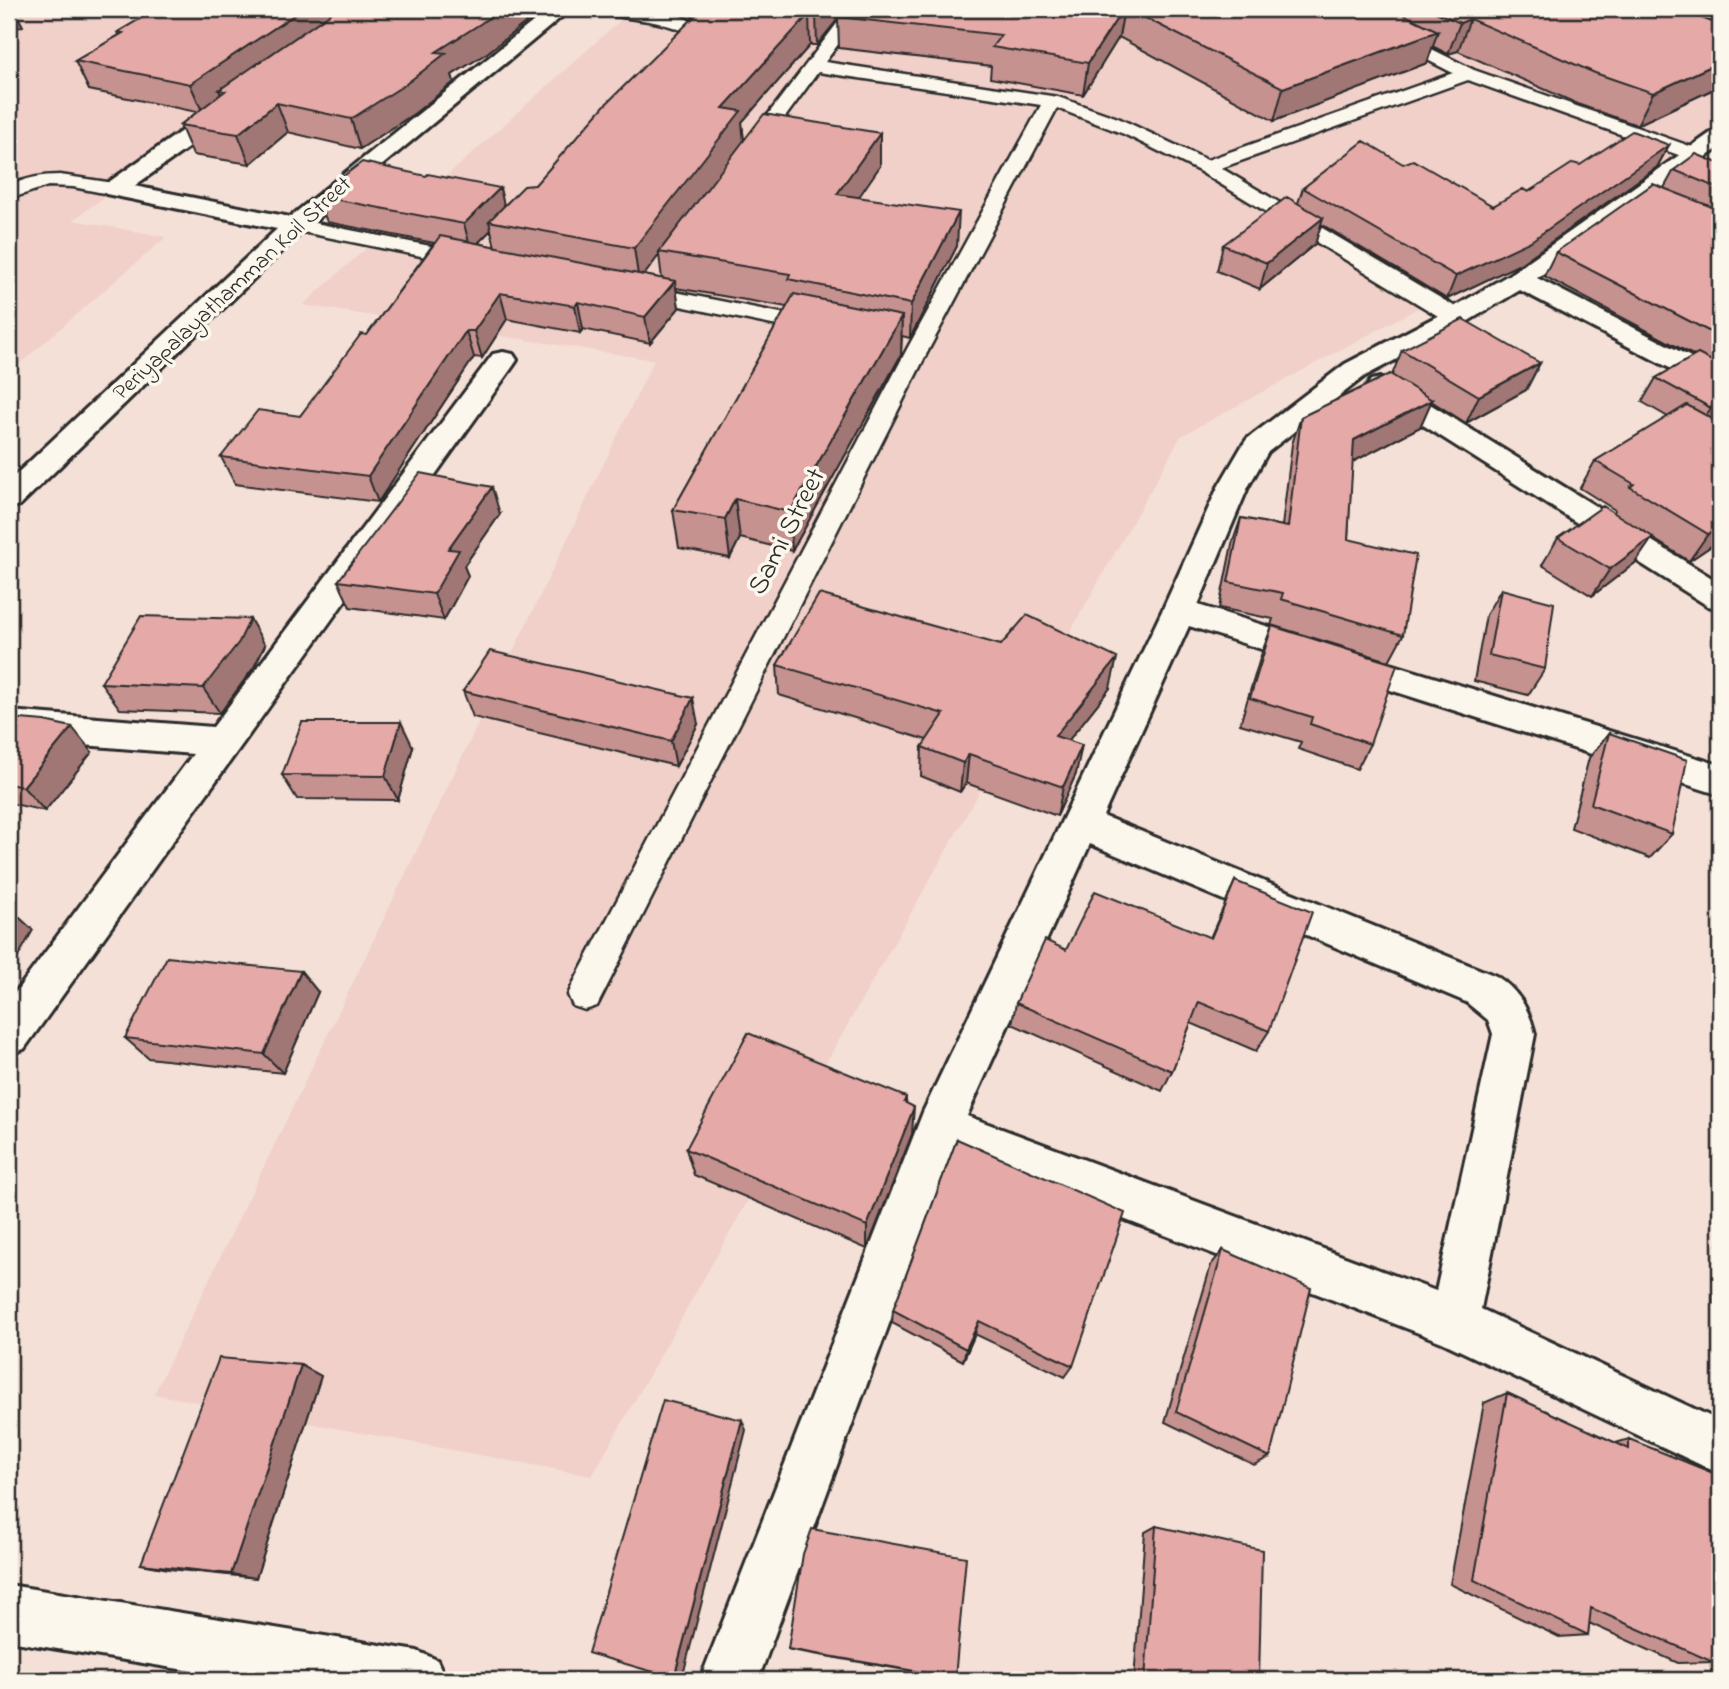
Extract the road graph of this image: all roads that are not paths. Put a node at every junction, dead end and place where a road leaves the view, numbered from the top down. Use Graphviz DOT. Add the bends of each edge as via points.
graph roads {
  1 [pos="561,9"];
  2 [pos="600,9"];
  3 [pos="856,9"];
  4 [pos="1339,9"];
  5 [pos="814,66"];
  6 [pos="664,68"];
  7 [pos="1468,74"];
  8 [pos="247,95"];
  9 [pos="1052,101"];
  10 [pos="1720,137"];
  11 [pos="1694,154"];
  12 [pos="742,163"];
  13 [pos="1720,165"];
  14 [pos="1206,167"];
  15 [pos="114,189"];
  16 [pos="9,193"];
  17 [pos="295,225"];
  18 [pos="484,259"];
  19 [pos="661,270"];
  20 [pos="1520,279"];
  21 [pos="619,287"];
  22 [pos="645,292"];
  23 [pos="1457,317"];
  24 [pos="836,332"];
  25 [pos="891,343"];
  26 [pos="918,349"];
  27 [pos="503,360"];
  28 [pos="1355,370"];
  29 [pos="1720,383"];
  30 [pos="9,498"];
  31 [pos="1720,598"];
  32 [pos="1179,611"];
  33 [pos="9,725"];
  34 [pos="222,743"];
  35 [pos="1720,780"];
  36 [pos="1081,824"];
  37 [pos="585,995"];
  38 [pos="9,1035"];
  39 [pos="939,1127"];
  40 [pos="1454,1322"];
  41 [pos="1720,1448"];
  42 [pos="9,1613"];
  43 [pos="417,1680"];
  44 [pos="729,1680"];
  1 -- 17 [label="street, Periyapalayathamman Koil Street"];
  2 -- 6 [label="lane" via="674,20 695,31"];
  3 -- 5 [label="lane"];
  4 -- 7 [label="lane"];
  5 -- 9 [label="lane"];
  5 -- 12 [label="lane"];
  7 -- 11 [label="lane"];
  7 -- 14 [label="lane"];
  8 -- 15 [label="street"];
  9 -- 14 [label="lane" via="1119,123"];
  9 -- 26 [label="lane, Sami Street"];
  10 -- 11 [label="street"];
  11 -- 13 [label="street"];
  11 -- 20 [label="street" via="1652,201"];
  14 -- 23 [label="lane"];
  15 -- 16 [label="lane" via="35,180"];
  15 -- 17 [label="street"];
  17 -- 18 [label="lane"];
  17 -- 30 [label="street, Periyapalayathamman Koil Street"];
  19 -- 22 [label="lane"];
  20 -- 23 [label="street"];
  20 -- 29 [label="street"];
  21 -- 22 [label="lane"];
  22 -- 24 [label="lane"];
  23 -- 28 [label="street"];
  25 -- 26 [label="lane"];
  26 -- 37 [label="lane, Sami Street"];
  27 -- 34 [label="street"];
  28 -- 31 [label="street"];
  28 -- 32 [label="street" via="1257,446 1233,487"];
  32 -- 35 [label="street"];
  32 -- 36 [label="street"];
  33 -- 34 [label="street"];
  34 -- 38 [label="street"];
  36 -- 39 [label="street"];
  36 -- 40 [label="street" via="1481,989 1510,1014 1514,1034"];
  39 -- 40 [label="street"];
  39 -- 44 [label="street"];
  40 -- 41 [label="street"];
  42 -- 43 [label="street"];
}
